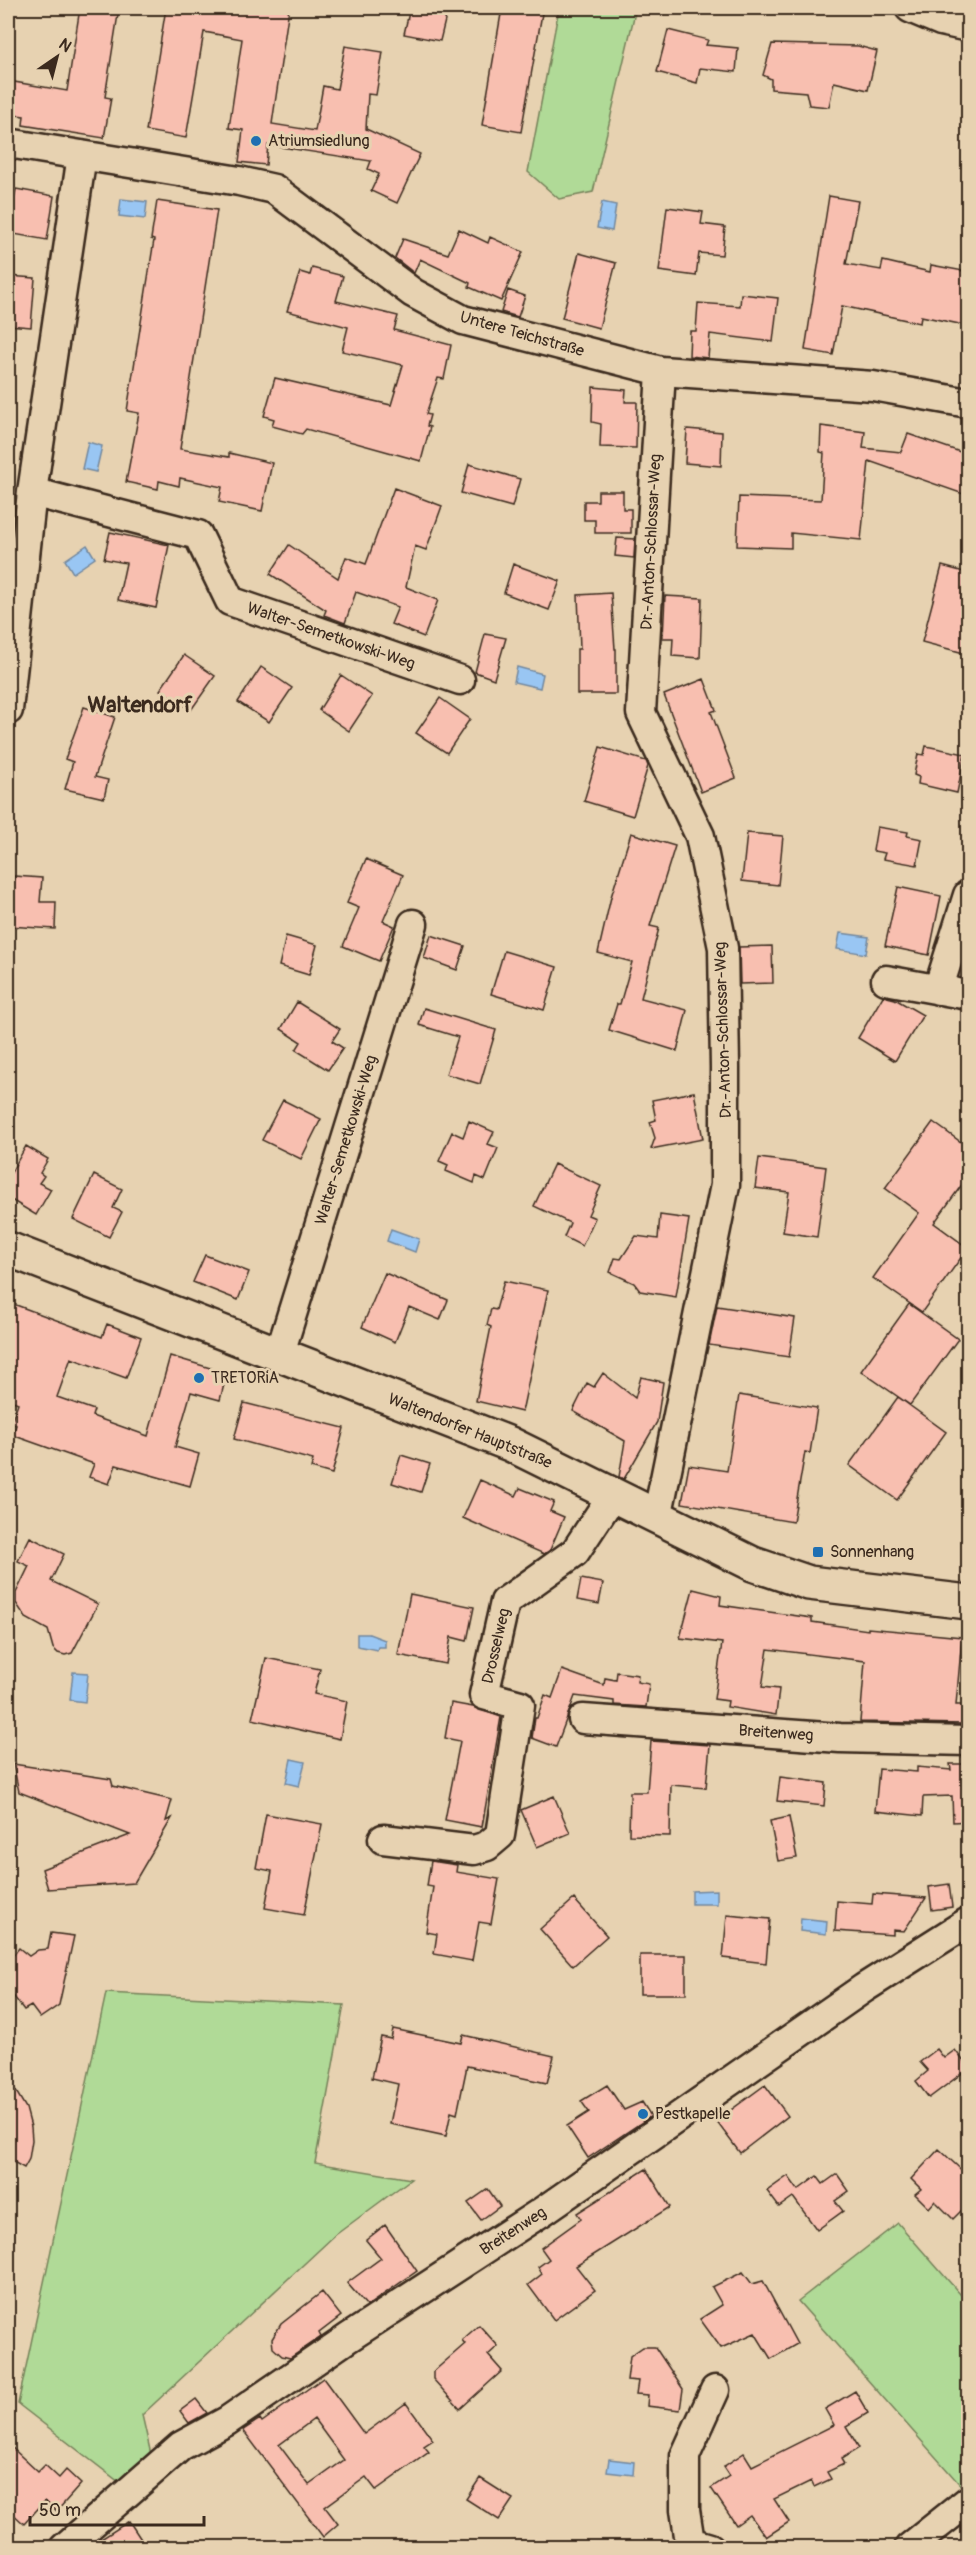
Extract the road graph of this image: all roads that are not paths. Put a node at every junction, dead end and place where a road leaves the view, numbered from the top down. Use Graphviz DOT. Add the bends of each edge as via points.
graph roads {
  1 [pos="910,8"];
  2 [pos="969,27"];
  3 [pos="8,143"];
  4 [pos="82,155"];
  5 [pos="661,371"];
  6 [pos="969,403"];
  7 [pos="32,492"];
  8 [pos="460,680"];
  9 [pos="8,710"];
  10 [pos="969,896"];
  11 [pos="413,924"];
  12 [pos="886,980"];
  13 [pos="938,990"];
  14 [pos="969,995"];
  15 [pos="8,1249"];
  16 [pos="279,1356"];
  17 [pos="612,1496"];
  18 [pos="657,1518"];
  19 [pos="968,1601"];
  20 [pos="583,1719"];
  21 [pos="969,1741"];
  22 [pos="383,1839"];
  23 [pos="969,1922"];
  24 [pos="715,2390"];
  25 [pos="966,2508"];
  26 [pos="696,2546"];
  27 [pos="64,2547"];
  28 [pos="909,2547"];
  1 -- 2 [label="street"];
  3 -- 4 [label="street, Untere Teichstraße"];
  4 -- 5 [label="street, Untere Teichstraße" via="274,189 413,293 463,320"];
  4 -- 7 [label="street"];
  5 -- 6 [label="street, Untere Teichstraße" via="873,386"];
  5 -- 18 [label="street, Dr.-Anton-Schlossar-Weg" via="641,713 700,836 723,948 726,1067 725,1185"];
  7 -- 8 [label="street, Walter-Semetkowski-Weg" via="198,535 230,601"];
  7 -- 9 [label="street"];
  10 -- 13 [label="street"];
  11 -- 16 [label="street, Walter-Semetkowski-Weg"];
  12 -- 13 [label="street"];
  13 -- 14 [label="street"];
  15 -- 16 [label="main road, Waltendorfer Hauptstraße"];
  16 -- 17 [label="main road, Waltendorfer Hauptstraße" via="510,1444"];
  17 -- 18 [label="main road, Waltendorfer Hauptstraße"];
  17 -- 22 [label="street, Drosselweg" via="576,1552 505,1602 484,1695 520,1705 500,1835 487,1846 474,1850"];
  18 -- 19 [label="main road, Waltendorfer Hauptstraße" via="753,1564 809,1583"];
  20 -- 21 [label="street, Breitenweg" via="840,1738"];
  23 -- 27 [label="street, Breitenweg" via="864,1988 543,2211 227,2421 181,2446"];
  24 -- 26 [label="street" via="685,2456 685,2511"];
  25 -- 28 [label="street"];
}
